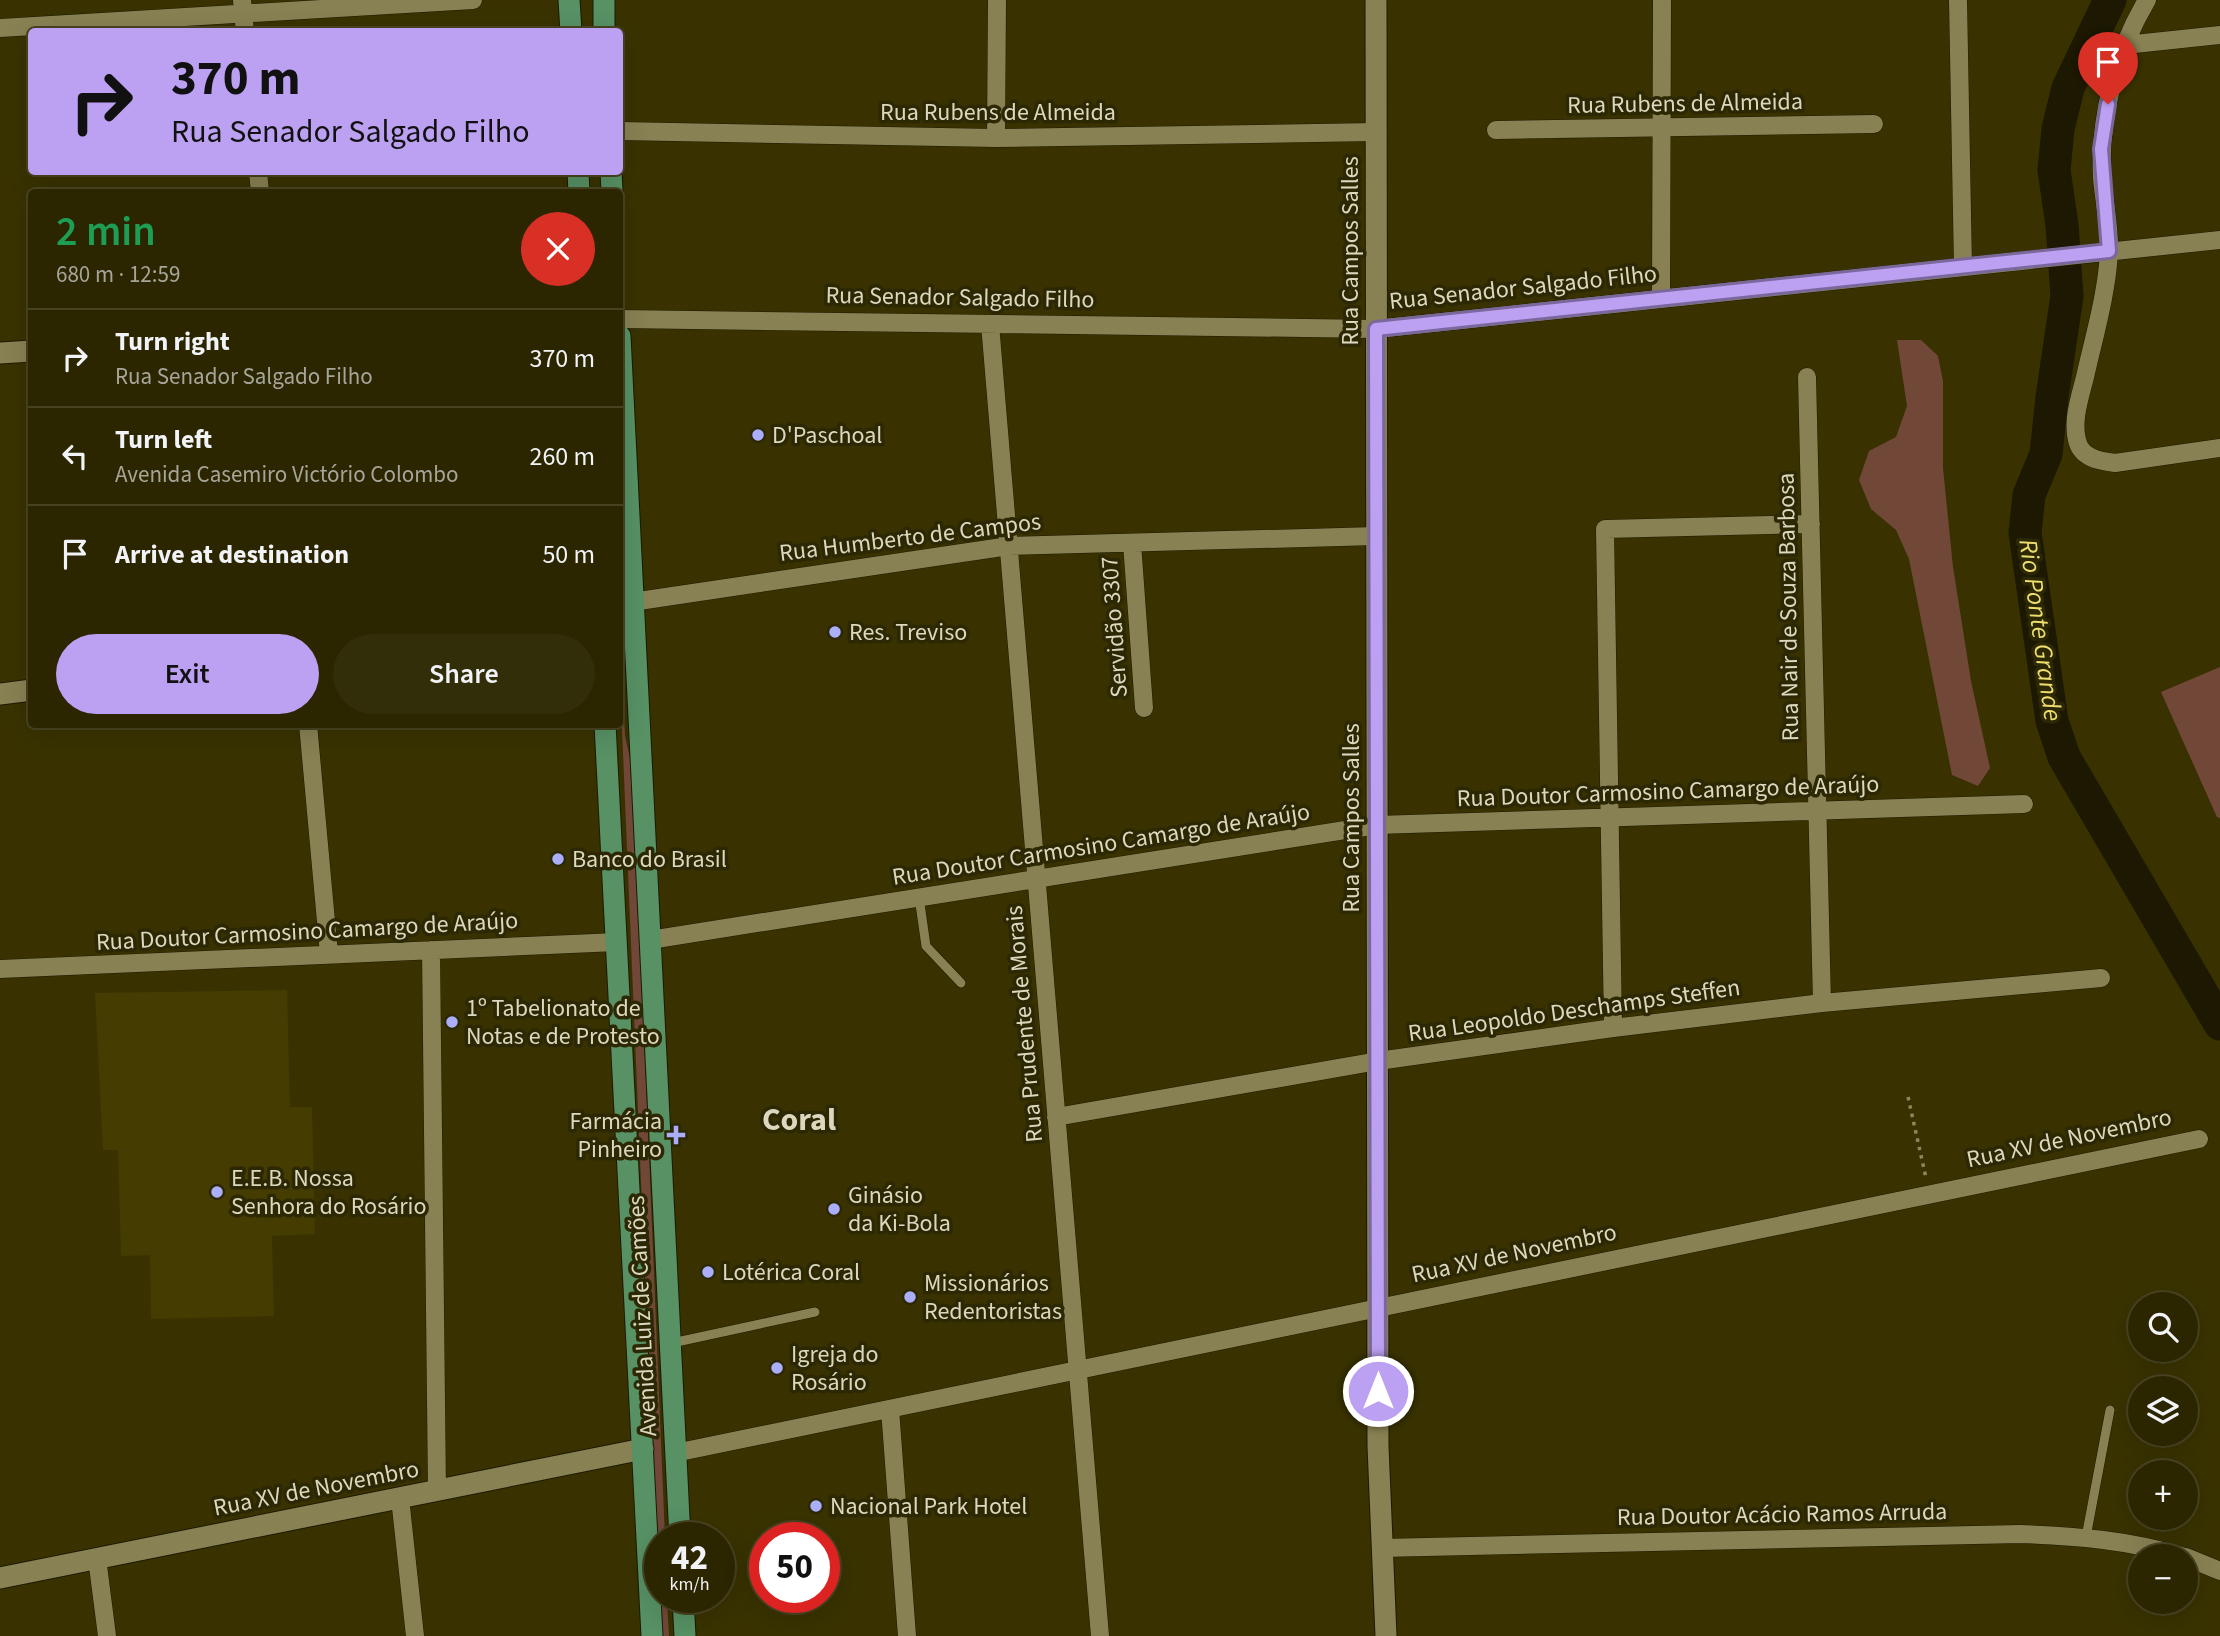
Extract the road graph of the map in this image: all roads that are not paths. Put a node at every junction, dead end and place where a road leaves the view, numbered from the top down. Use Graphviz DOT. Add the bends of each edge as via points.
graph roads {
  1 [pos="473,0"];
  2 [pos="569,0"];
  3 [pos="604,0"];
  4 [pos="997,0"];
  5 [pos="1376,0"];
  6 [pos="1662,0"];
  7 [pos="1958,0"];
  8 [pos="2147,0"];
  9 [pos="243,15"];
  10 [pos="0,28"];
  11 [pos="571,28"];
  12 [pos="604,28"];
  13 [pos="2220,35"];
  14 [pos="2125,45"];
  15 [pos="1874,124"];
  16 [pos="1661,128"];
  17 [pos="1496,130"];
  18 [pos="623,131"];
  19 [pos="1376,132"];
  20 [pos="996,138"];
  21 [pos="2220,240"];
  22 [pos="2100,252"];
  23 [pos="1963,267"];
  24 [pos="1661,299"];
  25 [pos="623,319"];
  26 [pos="990,324"];
  27 [pos="1376,329"];
  28 [pos="28,351"];
  29 [pos="0,353"];
  30 [pos="1807,377"];
  31 [pos="2220,448"];
  32 [pos="623,470"];
  33 [pos="1811,524"];
  34 [pos="1376,536"];
  35 [pos="1132,543"];
  36 [pos="1009,546"];
  37 [pos="626,603"];
  38 [pos="28,690"];
  39 [pos="0,694"];
  40 [pos="1144,708"];
  41 [pos="308,728"];
  42 [pos="605,728"];
  43 [pos="2024,804"];
  44 [pos="1818,810"];
  45 [pos="1610,817"];
  46 [pos="1377,825"];
  47 [pos="1037,879"];
  48 [pos="919,897"];
  49 [pos="650,940"];
  50 [pos="617,942"];
  51 [pos="431,950"];
  52 [pos="329,954"];
  53 [pos="0,969"];
  54 [pos="2101,978"];
  55 [pos="961,982"];
  56 [pos="1822,1003"];
  57 [pos="1614,1028"];
  58 [pos="1378,1061"];
  59 [pos="1056,1117"];
  60 [pos="2199,1139"];
  61 [pos="1378,1308"];
  62 [pos="815,1312"];
  63 [pos="670,1344"];
  64 [pos="1077,1370"];
  65 [pos="890,1409"];
  66 [pos="2110,1410"];
  67 [pos="643,1449"];
  68 [pos="676,1453"];
  69 [pos="437,1490"];
  70 [pos="400,1498"];
  71 [pos="679,1522"];
  72 [pos="2086,1537"];
  73 [pos="2133,1544"];
  74 [pos="1381,1548"];
  75 [pos="97,1558"];
  76 [pos="2198,1562"];
  77 [pos="2220,1571"];
  78 [pos="0,1578"];
  79 [pos="684,1613"];
  80 [pos="107,1636"];
  81 [pos="415,1636"];
  82 [pos="652,1636"];
  83 [pos="685,1636"];
  84 [pos="907,1636"];
  85 [pos="1100,1636"];
  86 [pos="1386,1636"];
  1 -- 9 [label="street"];
  2 -- 11 [label="main road"];
  3 -- 12 [label="main road"];
  4 -- 20 [label="street"];
  5 -- 19 [label="main road, Rua Campos Salles"];
  6 -- 16 [label="street"];
  7 -- 23 [label="street"];
  8 -- 14 [label="street"];
  9 -- 10 [label="street"];
  13 -- 14 [label="street"];
  14 -- 22 [label="street" via="2113,81 2101,149"];
  15 -- 16 [label="street, Rua Rubens de Almeida"];
  16 -- 17 [label="street, Rua Rubens de Almeida"];
  16 -- 24 [label="street"];
  18 -- 20 [label="street, Rua Rubens de Almeida"];
  19 -- 20 [label="street, Rua Rubens de Almeida"];
  19 -- 27 [label="main road, Rua Campos Salles"];
  21 -- 22 [label="street, Rua Senador Salgado Filho"];
  22 -- 23 [label="street, Rua Senador Salgado Filho"];
  22 -- 31 [label="street" via="2101,305 2077,410 2077,442 2097,461 2115,463"];
  23 -- 24 [label="street, Rua Senador Salgado Filho"];
  24 -- 27 [label="street, Rua Senador Salgado Filho"];
  25 -- 26 [label="street, Rua Senador Salgado Filho"];
  26 -- 27 [label="street, Rua Senador Salgado Filho"];
  26 -- 36 [label="street, Rua Prudente de Morais"];
  27 -- 34 [label="main road, Rua Campos Salles"];
  28 -- 29 [label="main road"];
  30 -- 33 [label="street, Rua Nair de Souza Barbosa"];
  32 -- 37 [label="main road, Avenida Luiz de Camões"];
  33 -- 44 [label="street, Rua Nair de Souza Barbosa"];
  33 -- 45 [label="street" via="1605,530"];
  34 -- 35 [label="street, Rua Humberto de Campos"];
  34 -- 46 [label="main road, Rua Campos Salles"];
  35 -- 36 [label="street, Rua Humberto de Campos"];
  35 -- 40 [label="street, Servidão 3307"];
  36 -- 37 [label="street, Rua Humberto de Campos"];
  36 -- 47 [label="street, Rua Prudente de Morais"];
  37 -- 49 [label="main road, Avenida Luiz de Camões"];
  38 -- 39 [label="main road"];
  41 -- 52 [label="street"];
  42 -- 50 [label="main road, Avenida Luiz de Camões"];
  43 -- 44 [label="street, Rua Doutor Carmosino Camargo de Araújo"];
  44 -- 45 [label="street, Rua Doutor Carmosino Camargo de Araújo"];
  44 -- 56 [label="street, Rua Nair de Souza Barbosa"];
  45 -- 46 [label="street, Rua Doutor Carmosino Camargo de Araújo"];
  45 -- 57 [label="street"];
  46 -- 47 [label="street, Rua Doutor Carmosino Camargo de Araújo"];
  46 -- 58 [label="main road, Rua Campos Salles"];
  47 -- 48 [label="street, Rua Doutor Carmosino Camargo de Araújo"];
  47 -- 59 [label="street, Rua Prudente de Morais"];
  48 -- 49 [label="street, Rua Doutor Carmosino Camargo de Araújo"];
  48 -- 55 [label="lane" via="926,946"];
  49 -- 63 [label="main road, Avenida Luiz de Camões"];
  50 -- 51 [label="street, Rua Doutor Carmosino Camargo de Araújo"];
  50 -- 67 [label="main road, Avenida Luiz de Camões"];
  51 -- 52 [label="street, Rua Doutor Carmosino Camargo de Araújo"];
  51 -- 69 [label="street"];
  52 -- 53 [label="street, Rua Doutor Carmosino Camargo de Araújo"];
  54 -- 56 [label="street, Rua Leopoldo Deschamps Steffen"];
  56 -- 57 [label="street, Rua Leopoldo Deschamps Steffen"];
  57 -- 58 [label="street, Rua Leopoldo Deschamps Steffen"];
  58 -- 59 [label="street, Rua Leopoldo Deschamps Steffen"];
  58 -- 61 [label="main road, Rua Campos Salles"];
  59 -- 64 [label="street, Rua Prudente de Morais"];
  60 -- 61 [label="street, Rua XV de Novembro"];
  61 -- 64 [label="street, Rua XV de Novembro"];
  61 -- 74 [label="main road, Rua Campos Salles"];
  62 -- 63 [label="lane"];
  63 -- 68 [label="main road, Avenida Luiz de Camões"];
  64 -- 65 [label="street, Rua XV de Novembro"];
  64 -- 85 [label="street, Rua Prudente de Morais"];
  65 -- 68 [label="street, Rua XV de Novembro"];
  65 -- 84 [label="street"];
  66 -- 72 [label="lane"];
  67 -- 69 [label="main road, Rua XV de Novembro"];
  67 -- 82 [label="main road, Avenida Luiz de Camões"];
  68 -- 71 [label="main road, Avenida Luiz de Camões"];
  69 -- 70 [label="main road, Rua XV de Novembro"];
  70 -- 75 [label="main road, Rua XV de Novembro"];
  70 -- 81 [label="street"];
  72 -- 73 [label="street, Rua Doutor Acácio Ramos Arruda"];
  72 -- 74 [label="street, Rua Doutor Acácio Ramos Arruda" via="1971,1534"];
  74 -- 86 [label="main road, Rua Campos Salles"];
  75 -- 78 [label="main road, Rua XV de Novembro"];
  75 -- 80 [label="street"];
  76 -- 77 [label="street, Rua Doutor Acácio Ramos Arruda"];
  79 -- 83 [label="main road"];
}
